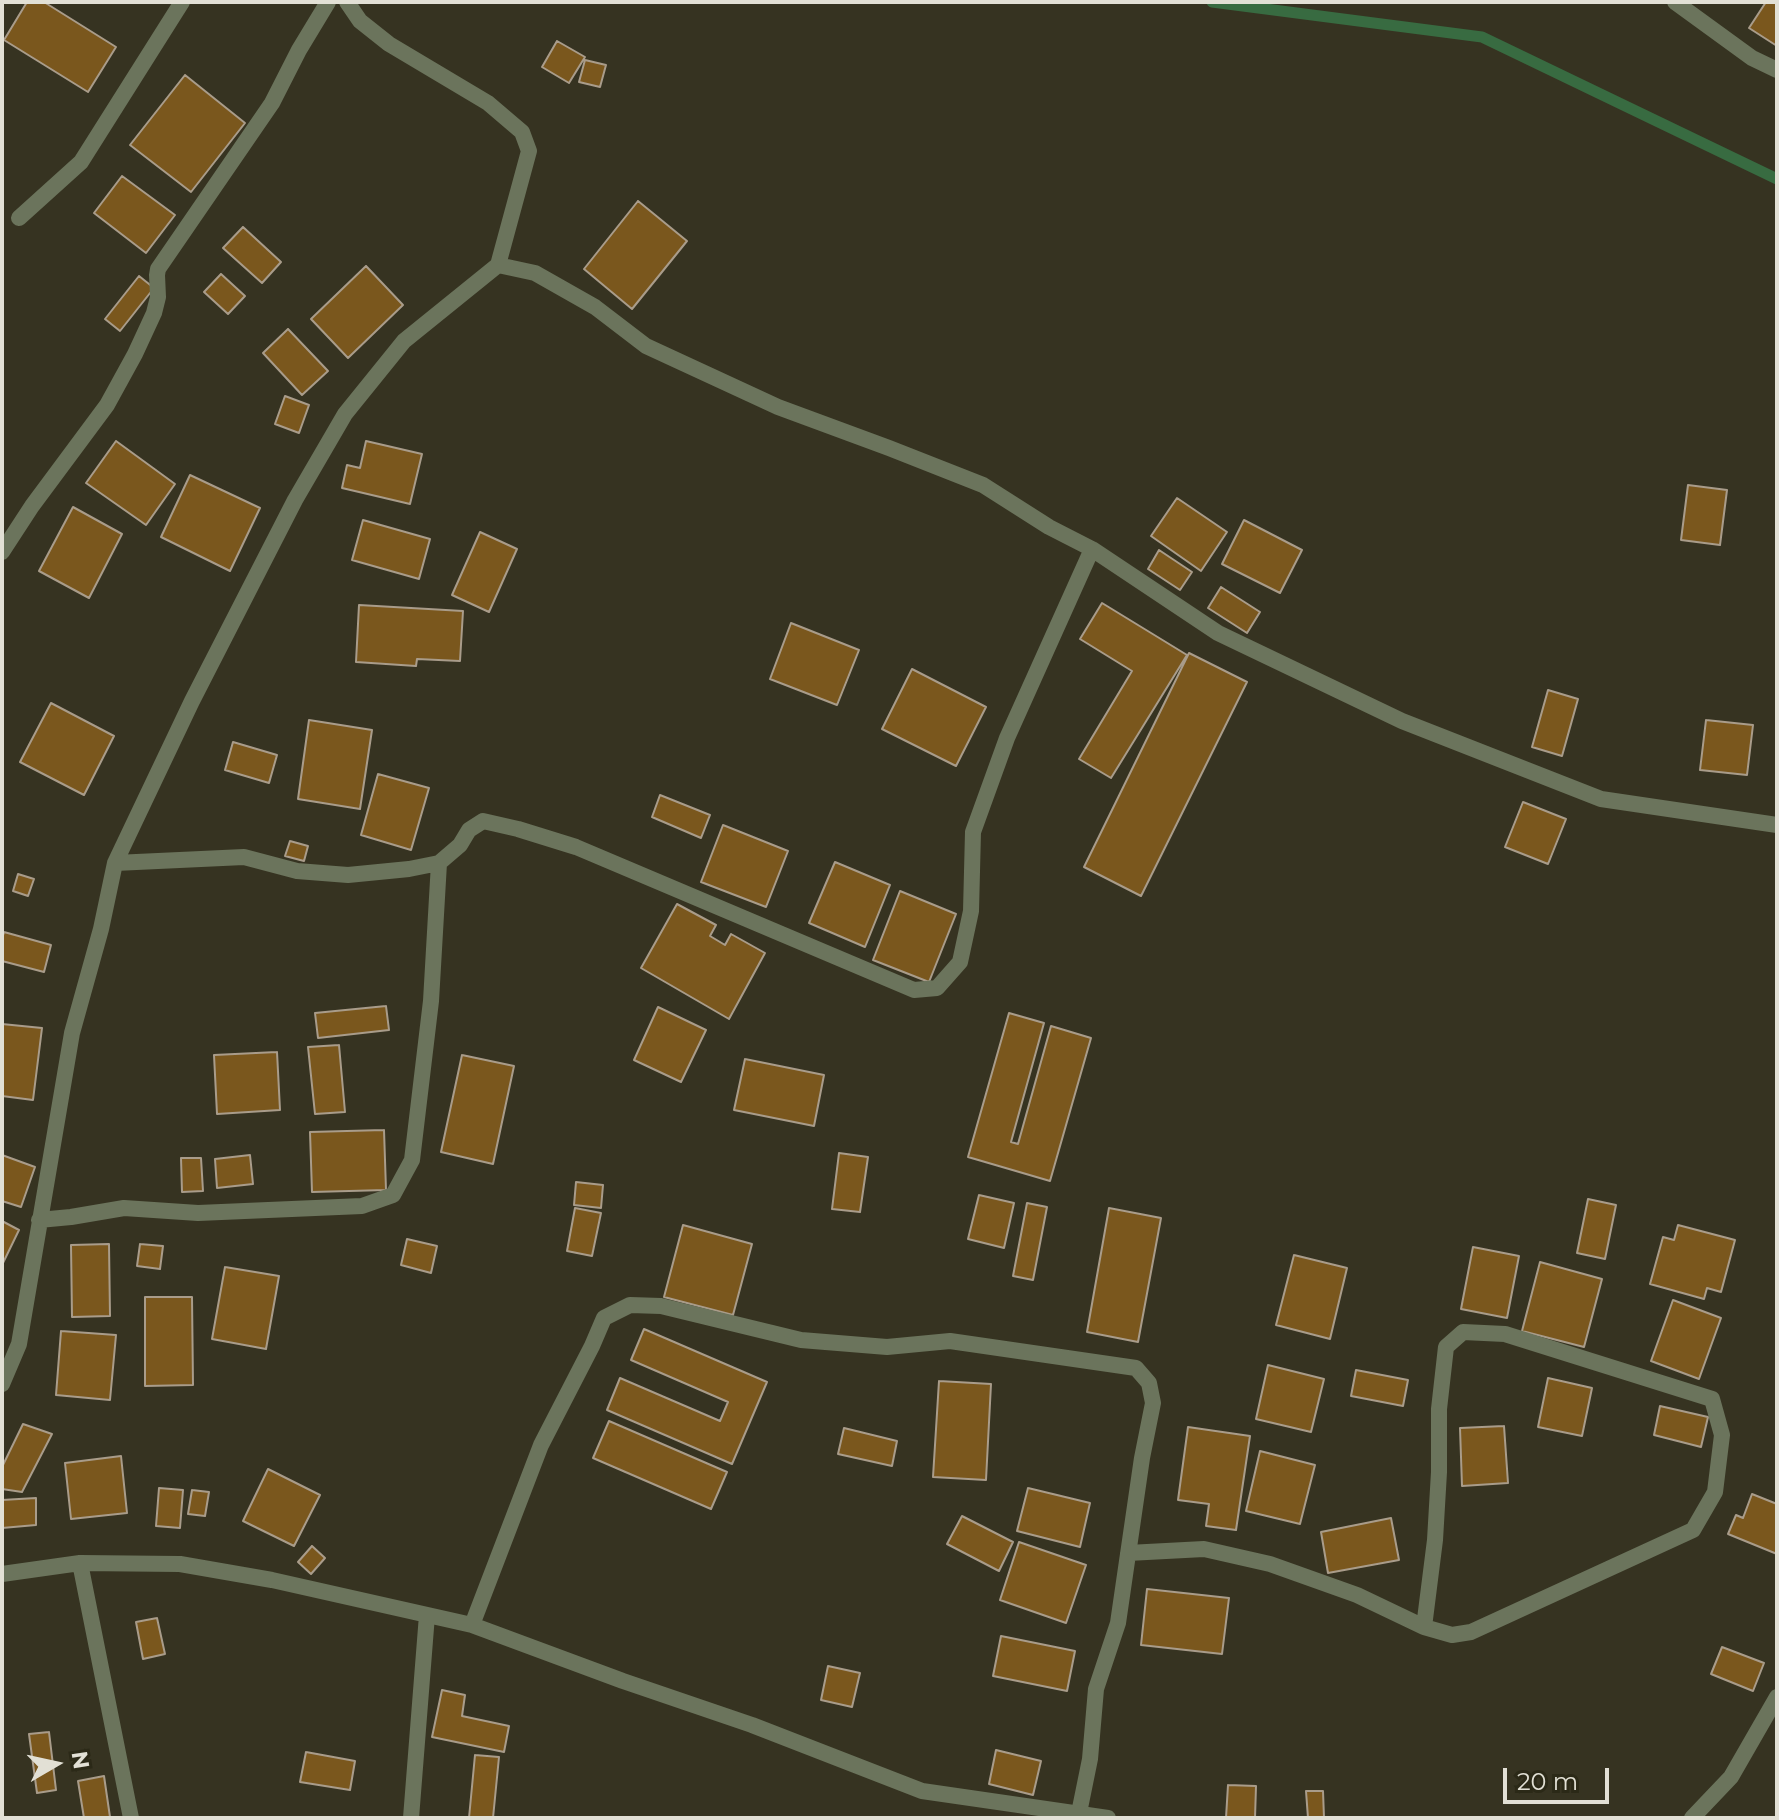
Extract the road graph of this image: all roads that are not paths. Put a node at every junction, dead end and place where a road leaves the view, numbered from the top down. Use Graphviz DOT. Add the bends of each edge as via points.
graph roads {
  1 [pos="182,2"];
  2 [pos="328,2"];
  3 [pos="347,2"];
  4 [pos="1675,2"];
  5 [pos="1777,70"];
  6 [pos="19,218"];
  7 [pos="498,265"];
  8 [pos="1092,549"];
  9 [pos="2,552"];
  10 [pos="1777,825"];
  11 [pos="115,863"];
  12 [pos="439,863"];
  13 [pos="39,1220"];
  14 [pos="2,1384"];
  15 [pos="1128,1553"];
  16 [pos="80,1563"];
  17 [pos="2,1574"];
  18 [pos="427,1615"];
  19 [pos="472,1625"];
  20 [pos="1424,1627"];
  21 [pos="1777,1697"];
  22 [pos="1079,1813"];
  23 [pos="131,1818"];
  24 [pos="411,1818"];
  25 [pos="1108,1818"];
  26 [pos="1692,1818"];
  1 -- 6 [label="street" via="81,162"];
  2 -- 9 [label="street" via="272,103 158,269 154,313 107,405"];
  3 -- 7 [label="street" via="360,21 389,44 488,103 522,132 529,151"];
  4 -- 5 [label="street"];
  7 -- 8 [label="street" via="535,273 595,307 646,346 778,407 983,485"];
  7 -- 11 [label="street" via="404,341 345,414 199,687"];
  8 -- 10 [label="street" via="1218,633 1402,721 1601,799"];
  8 -- 12 [label="street" via="1007,738 973,832 971,911 960,962 937,988 914,990 576,847 507,826 483,821"];
  11 -- 12 [label="street" via="244,857 297,871 348,875"];
  11 -- 13 [label="street" via="72,1033"];
  12 -- 13 [label="street" via="431,1001 412,1160 393,1195 362,1206 198,1213 124,1208"];
  13 -- 14 [label="street" via="19,1344"];
  15 -- 19 [label="street" via="1153,1403 1149,1383 1136,1368 950,1341 887,1347 801,1340 661,1306 630,1305 604,1318 541,1445"];
  15 -- 20 [label="street" via="1204,1549 1270,1564 1357,1595"];
  15 -- 22 [label="street" via="1118,1623 1096,1689"];
  16 -- 17 [label="street"];
  16 -- 18 [label="street" via="180,1564"];
  16 -- 23 [label="street"];
  18 -- 19 [label="street"];
  18 -- 24 [label="street"];
  19 -- 22 [label="street" via="922,1791"];
  20 -- 20 [label="street" via="1435,1540 1446,1347 1463,1332 1505,1334 1712,1399 1722,1435 1715,1492 1693,1530 1471,1632 1452,1635"];
  21 -- 26 [label="street" via="1731,1777"];
  22 -- 25 [label="street"];
}
